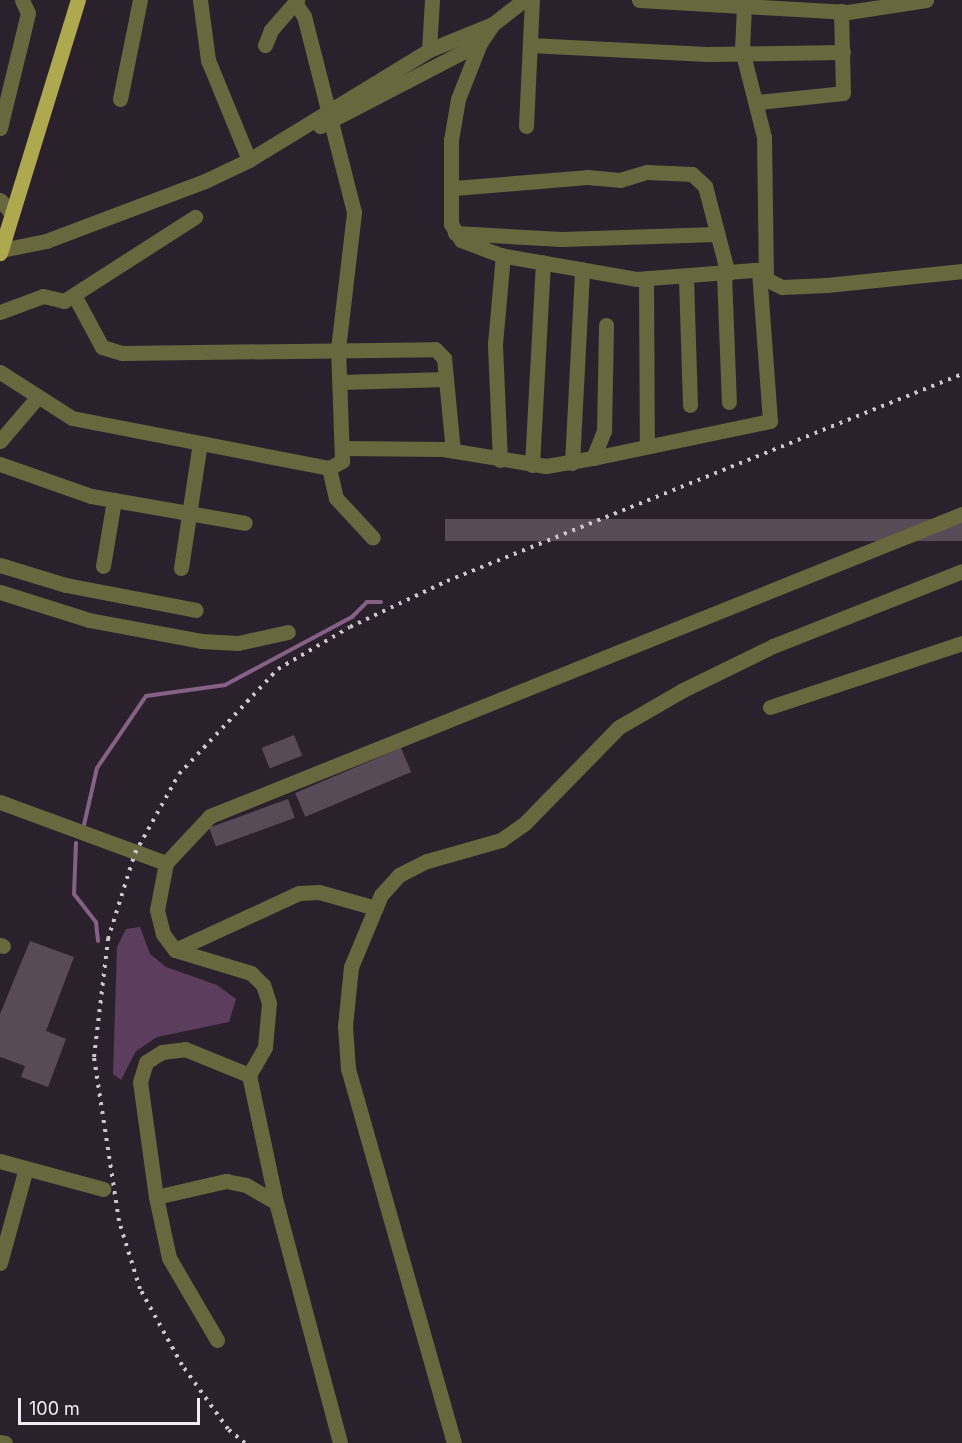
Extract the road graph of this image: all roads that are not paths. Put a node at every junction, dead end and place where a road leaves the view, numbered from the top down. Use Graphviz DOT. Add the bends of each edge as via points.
graph roads {
  1 [pos="22,0"];
  2 [pos="78,0"];
  3 [pos="140,0"];
  4 [pos="200,0"];
  5 [pos="432,0"];
  6 [pos="524,0"];
  7 [pos="532,0"];
  8 [pos="639,0"];
  9 [pos="926,0"];
  10 [pos="296,1"];
  11 [pos="744,6"];
  12 [pos="841,11"];
  13 [pos="493,24"];
  14 [pos="480,43"];
  15 [pos="265,45"];
  16 [pos="530,45"];
  17 [pos="429,50"];
  18 [pos="742,50"];
  19 [pos="843,52"];
  20 [pos="120,99"];
  21 [pos="759,102"];
  22 [pos="327,117"];
  23 [pos="526,126"];
  24 [pos="0,128"];
  25 [pos="249,160"];
  26 [pos="454,188"];
  27 [pos="0,200"];
  28 [pos="12,214"];
  29 [pos="195,217"];
  30 [pos="454,233"];
  31 [pos="717,234"];
  32 [pos="0,251"];
  33 [pos="503,255"];
  34 [pos="543,262"];
  35 [pos="582,269"];
  36 [pos="762,269"];
  37 [pos="962,271"];
  38 [pos="726,274"];
  39 [pos="686,278"];
  40 [pos="646,279"];
  41 [pos="74,295"];
  42 [pos="0,312"];
  43 [pos="606,325"];
  44 [pos="338,349"];
  45 [pos="0,372"];
  46 [pos="446,379"];
  47 [pos="340,382"];
  48 [pos="36,399"];
  49 [pos="729,402"];
  50 [pos="690,405"];
  51 [pos="0,441"];
  52 [pos="200,444"];
  53 [pos="647,446"];
  54 [pos="342,448"];
  55 [pos="453,451"];
  56 [pos="593,458"];
  57 [pos="500,460"];
  58 [pos="572,463"];
  59 [pos="0,464"];
  60 [pos="532,465"];
  61 [pos="329,468"];
  62 [pos="114,500"];
  63 [pos="187,513"];
  64 [pos="962,514"];
  65 [pos="245,523"];
  66 [pos="373,538"];
  67 [pos="0,565"];
  68 [pos="103,566"];
  69 [pos="181,568"];
  70 [pos="962,571"];
  71 [pos="0,592"];
  72 [pos="196,610"];
  73 [pos="288,632"];
  74 [pos="962,643"];
  75 [pos="770,706"];
  76 [pos="0,802"];
  77 [pos="166,863"];
  78 [pos="376,908"];
  79 [pos="175,950"];
  80 [pos="249,1075"];
  81 [pos="0,1161"];
  82 [pos="26,1168"];
  83 [pos="103,1189"];
  84 [pos="156,1197"];
  85 [pos="276,1202"];
  86 [pos="0,1263"];
  87 [pos="217,1340"];
  88 [pos="0,1442"];
  89 [pos="5,1443"];
  90 [pos="340,1443"];
  91 [pos="454,1443"];
  1 -- 24 [label="street" via="28,13"];
  2 -- 28 [label="main road"];
  3 -- 20 [label="street"];
  4 -- 25 [label="street" via="208,60"];
  5 -- 17 [label="street"];
  6 -- 13 [label="street"];
  7 -- 16 [label="street"];
  8 -- 11 [label="street"];
  9 -- 12 [label="street"];
  10 -- 15 [label="street"];
  10 -- 22 [label="street" via="304,16"];
  11 -- 12 [label="street"];
  11 -- 18 [label="street"];
  12 -- 19 [label="street"];
  13 -- 14 [label="street"];
  13 -- 17 [label="street"];
  14 -- 22 [label="street"];
  14 -- 26 [label="street" via="458,99 451,141"];
  16 -- 18 [label="street" via="707,54"];
  16 -- 23 [label="street"];
  17 -- 22 [label="street"];
  18 -- 19 [label="street"];
  18 -- 21 [label="street"];
  19 -- 21 [label="street" via="843,93"];
  21 -- 36 [label="street"];
  22 -- 25 [label="street"];
  22 -- 44 [label="street" via="354,212"];
  25 -- 32 [label="street" via="100,222"];
  26 -- 30 [label="street"];
  26 -- 31 [label="street" via="587,177 620,180 647,172 692,174 705,186"];
  27 -- 28 [label="street"];
  28 -- 32 [label="main road"];
  29 -- 41 [label="street"];
  30 -- 31 [label="street" via="561,239"];
  30 -- 33 [label="street" via="473,246"];
  31 -- 38 [label="street"];
  33 -- 34 [label="street"];
  33 -- 57 [label="street" via="495,344"];
  34 -- 35 [label="street"];
  34 -- 60 [label="street"];
  35 -- 40 [label="street"];
  35 -- 58 [label="street"];
  36 -- 37 [label="street" via="766,279 782,287"];
  36 -- 38 [label="street"];
  36 -- 53 [label="street" via="770,421"];
  38 -- 39 [label="street"];
  38 -- 49 [label="street"];
  39 -- 40 [label="street"];
  39 -- 50 [label="street"];
  40 -- 53 [label="street"];
  41 -- 42 [label="street" via="59,302 43,296"];
  41 -- 44 [label="street" via="102,347 110,351"];
  43 -- 56 [label="street" via="604,431"];
  44 -- 46 [label="street" via="435,349 444,358"];
  44 -- 47 [label="street"];
  45 -- 48 [label="street"];
  46 -- 47 [label="street"];
  46 -- 55 [label="street"];
  47 -- 54 [label="street"];
  48 -- 51 [label="street"];
  48 -- 52 [label="street" via="72,418"];
  52 -- 61 [label="street"];
  52 -- 63 [label="street"];
  53 -- 56 [label="street"];
  54 -- 55 [label="street"];
  54 -- 61 [label="street" via="342,461"];
  55 -- 57 [label="street"];
  56 -- 58 [label="street"];
  57 -- 60 [label="street"];
  58 -- 60 [label="street"];
  59 -- 62 [label="street" via="67,490"];
  61 -- 66 [label="street" via="336,498"];
  62 -- 63 [label="street"];
  62 -- 68 [label="street"];
  63 -- 65 [label="street"];
  63 -- 69 [label="street"];
  64 -- 77 [label="street" via="256,794 210,816"];
  67 -- 72 [label="street" via="66,585"];
  70 -- 78 [label="street" via="773,646 681,691 619,727 524,824 501,840 427,861 399,875"];
  71 -- 73 [label="street" via="89,620 201,641 238,643"];
  74 -- 75 [label="street"];
  76 -- 77 [label="street"];
  77 -- 79 [label="street" via="157,910 163,934"];
  78 -- 79 [label="street" via="319,892 299,893"];
  78 -- 91 [label="street" via="351,967 345,1026 348,1069"];
  79 -- 80 [label="street" via="251,973 263,985 269,1003 265,1047"];
  80 -- 84 [label="street" via="185,1049 162,1052 146,1062 140,1082"];
  80 -- 85 [label="street"];
  81 -- 82 [label="street"];
  82 -- 83 [label="street"];
  82 -- 86 [label="street"];
  84 -- 85 [label="street" via="226,1181 246,1185"];
  84 -- 87 [label="street" via="169,1258"];
  85 -- 90 [label="street"];
  88 -- 89 [label="street"];
}
